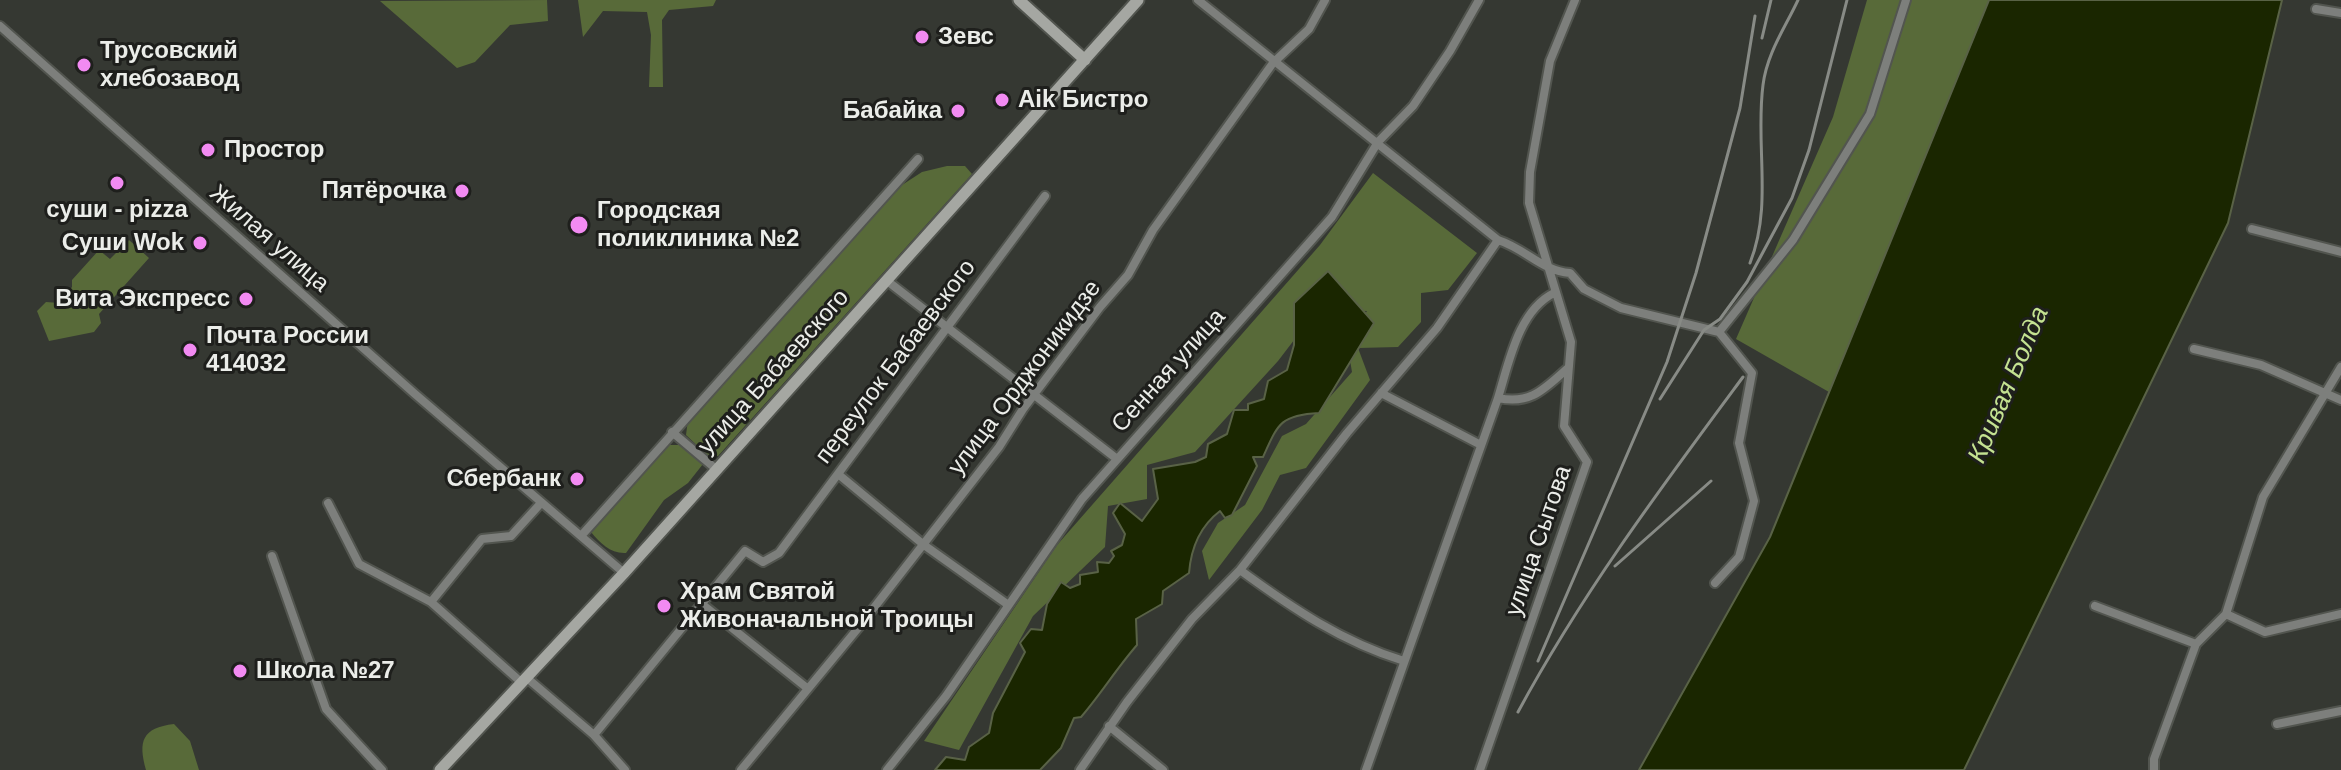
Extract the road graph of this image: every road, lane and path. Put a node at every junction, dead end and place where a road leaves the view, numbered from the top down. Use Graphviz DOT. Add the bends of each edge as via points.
graph roads {
  1 [pos="1019,0"];
  2 [pos="1138,0"];
  3 [pos="1198,0"];
  4 [pos="1325,0"];
  5 [pos="1479,0"];
  6 [pos="1575,0"];
  7 [pos="1906,0"];
  8 [pos="2316,9"];
  9 [pos="2341,13"];
  10 [pos="0,26"];
  11 [pos="1085,60"];
  12 [pos="1273,63"];
  13 [pos="1378,142"];
  14 [pos="918,159"];
  15 [pos="1045,196"];
  16 [pos="2252,229"];
  17 [pos="1498,240"];
  18 [pos="2341,252"];
  19 [pos="1548,268"];
  20 [pos="886,280"];
  21 [pos="1554,293"];
  22 [pos="948,330"];
  23 [pos="1719,332"];
  24 [pos="2194,349"];
  25 [pos="2341,367"];
  26 [pos="1568,368"];
  27 [pos="1035,393"];
  28 [pos="1381,393"];
  29 [pos="2328,393"];
  30 [pos="1498,398"];
  31 [pos="2341,400"];
  32 [pos="672,432"];
  33 [pos="1479,444"];
  34 [pos="1117,459"];
  35 [pos="716,469"];
  36 [pos="838,474"];
  37 [pos="328,503"];
  38 [pos="541,503"];
  39 [pos="581,536"];
  40 [pos="924,545"];
  41 [pos="272,556"];
  42 [pos="1240,570"];
  43 [pos="624,573"];
  44 [pos="1715,583"];
  45 [pos="431,602"];
  46 [pos="702,604"];
  47 [pos="1007,604"];
  48 [pos="2095,606"];
  49 [pos="2226,614"];
  50 [pos="2341,614"];
  51 [pos="2196,644"];
  52 [pos="1404,661"];
  53 [pos="524,680"];
  54 [pos="807,688"];
  55 [pos="2341,711"];
  56 [pos="2277,724"];
  57 [pos="1109,726"];
  58 [pos="594,735"];
  59 [pos="382,770"];
  60 [pos="440,770"];
  61 [pos="625,770"];
  62 [pos="741,770"];
  63 [pos="887,770"];
  64 [pos="1080,770"];
  65 [pos="1163,770"];
  66 [pos="1366,770"];
  67 [pos="1480,770"];
  68 [pos="2154,770"];
  1 -- 11 [label="main road"];
  2 -- 11 [label="main road, улица Бабаевского"];
  3 -- 12 [label="street"];
  4 -- 12 [label="street, улица Орджоникидзе" via="1309,29"];
  5 -- 13 [label="street, Сенная улица" via="1413,106"];
  6 -- 19 [label="street, улица Сытова" via="1550,61 1530,172 1529,203"];
  7 -- 23 [label="street" via="1870,114 1793,240"];
  8 -- 9 [label="street"];
  10 -- 38 [label="street, Жилая улица"];
  11 -- 20 [label="main road, улица Бабаевского"];
  12 -- 13 [label="street"];
  12 -- 27 [label="street, улица Орджоникидзе" via="1153,230 1128,275"];
  13 -- 17 [label="street"];
  13 -- 34 [label="street, Сенная улица" via="1332,217"];
  14 -- 32 [label="street"];
  15 -- 22 [label="street, переулок Бабаевского"];
  16 -- 18 [label="street"];
  17 -- 19 [label="street" via="1521,248"];
  17 -- 28 [label="street" via="1437,328"];
  19 -- 21 [label="street, улица Сытова"];
  19 -- 23 [label="street" via="1570,273 1584,289 1621,308"];
  20 -- 22 [label="street"];
  20 -- 35 [label="main road, улица Бабаевского"];
  21 -- 26 [label="street, улица Сытова" via="1571,342"];
  21 -- 30 [label="street" via="1521,329"];
  22 -- 27 [label="street"];
  22 -- 36 [label="street, переулок Бабаевского"];
  23 -- 44 [label="street" via="1752,373 1739,443 1754,501 1739,557"];
  24 -- 29 [label="street" via="2261,365"];
  25 -- 29 [label="street"];
  26 -- 30 [label="street" via="1533,398"];
  26 -- 67 [label="street, улица Сытова" via="1564,426 1587,462"];
  27 -- 34 [label="street"];
  27 -- 40 [label="street, улица Орджоникидзе"];
  28 -- 33 [label="street"];
  28 -- 42 [label="street"];
  29 -- 31 [label="street"];
  29 -- 49 [label="street" via="2263,497"];
  30 -- 33 [label="street"];
  32 -- 35 [label="street"];
  32 -- 39 [label="street"];
  33 -- 52 [label="street"];
  34 -- 47 [label="street, Сенная улица"];
  35 -- 43 [label="main road, улица Бабаевского"];
  36 -- 40 [label="street"];
  36 -- 46 [label="street, переулок Бабаевского" via="779,553 763,562 745,551"];
  37 -- 45 [label="street" via="359,564"];
  38 -- 39 [label="street, Жилая улица"];
  38 -- 45 [label="street" via="511,536 482,539"];
  39 -- 43 [label="street, Жилая улица"];
  40 -- 47 [label="street"];
  40 -- 54 [label="street, улица Орджоникидзе"];
  41 -- 59 [label="street" via="326,709"];
  42 -- 52 [label="street" via="1306,618 1371,651"];
  42 -- 57 [label="street" via="1192,619"];
  43 -- 53 [label="main road, улица Бабаевского"];
  45 -- 53 [label="street"];
  46 -- 54 [label="street"];
  46 -- 58 [label="street"];
  47 -- 63 [label="street, Сенная улица" via="946,696"];
  48 -- 51 [label="street"];
  49 -- 50 [label="street" via="2265,632"];
  49 -- 51 [label="street"];
  51 -- 68 [label="street"];
  52 -- 66 [label="street"];
  53 -- 58 [label="street"];
  53 -- 60 [label="main road, улица Бабаевского"];
  54 -- 62 [label="street, улица Орджоникидзе"];
  55 -- 56 [label="street"];
  57 -- 64 [label="street"];
  57 -- 65 [label="street"];
  58 -- 61 [label="street"];
}
